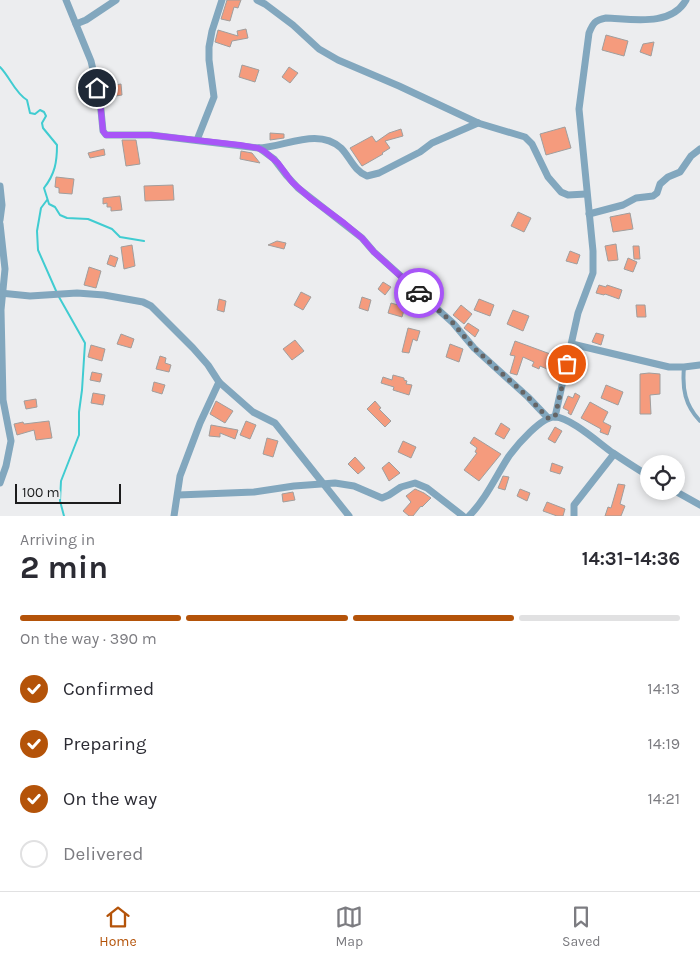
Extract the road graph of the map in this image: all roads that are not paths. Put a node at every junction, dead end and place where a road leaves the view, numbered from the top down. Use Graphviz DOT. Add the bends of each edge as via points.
graph roads {
  1 [pos="66,0"];
  2 [pos="116,0"];
  3 [pos="222,0"];
  4 [pos="257,0"];
  5 [pos="686,0"];
  6 [pos="264,2"];
  7 [pos="76,24"];
  8 [pos="478,124"];
  9 [pos="196,140"];
  10 [pos="258,148"];
  11 [pos="700,149"];
  12 [pos="0,186"];
  13 [pos="586,194"];
  14 [pos="589,214"];
  15 [pos="0,220"];
  16 [pos="0,224"];
  17 [pos="2,293"];
  18 [pos="572,344"];
  19 [pos="700,365"];
  20 [pos="684,367"];
  21 [pos="219,382"];
  22 [pos="2,400"];
  23 [pos="551,417"];
  24 [pos="700,421"];
  25 [pos="614,454"];
  26 [pos="640,470"];
  27 [pos="0,483"];
  28 [pos="321,483"];
  29 [pos="178,495"];
  30 [pos="685,497"];
  31 [pos="700,505"];
  32 [pos="174,516"];
  33 [pos="349,516"];
  34 [pos="463,516"];
  35 [pos="469,516"];
  36 [pos="574,516"];
  1 -- 7 [label="street"];
  2 -- 7 [label="street"];
  3 -- 9 [label="street" via="210,47 214,97"];
  4 -- 6 [label="street"];
  5 -- 13 [label="street" via="674,14 661,18 606,18 592,24 579,109"];
  6 -- 8 [label="street" via="326,53"];
  7 -- 9 [label="street" via="91,61 104,133 109,136 151,135"];
  8 -- 10 [label="street" via="367,176 358,171 339,147 325,139"];
  8 -- 13 [label="street" via="529,140 548,177 561,192"];
  9 -- 10 [label="street"];
  10 -- 23 [label="street" via="274,159 298,188 362,238 453,323 474,348"];
  11 -- 14 [label="street" via="680,172 660,184 653,196 636,198"];
  12 -- 15 [label="street"];
  13 -- 14 [label="street"];
  14 -- 18 [label="street" via="593,273 578,313"];
  16 -- 17 [label="street" via="5,268"];
  17 -- 21 [label="street" via="30,296 77,293 143,302 156,310 193,348"];
  17 -- 22 [label="street"];
  18 -- 20 [label="street" via="642,362"];
  18 -- 23 [label="street"];
  19 -- 20 [label="street"];
  20 -- 24 [label="lane" via="686,402"];
  21 -- 28 [label="street" via="253,412 275,423"];
  21 -- 29 [label="street" via="180,476"];
  22 -- 27 [label="street" via="10,448"];
  23 -- 25 [label="street" via="570,422"];
  23 -- 35 [label="street" via="510,454"];
  25 -- 26 [label="street"];
  25 -- 36 [label="street" via="574,505"];
  28 -- 29 [label="street" via="254,492"];
  28 -- 33 [label="street"];
  28 -- 34 [label="street" via="354,486 382,498 415,483 427,488"];
  29 -- 32 [label="street"];
  30 -- 31 [label="street"];
}
